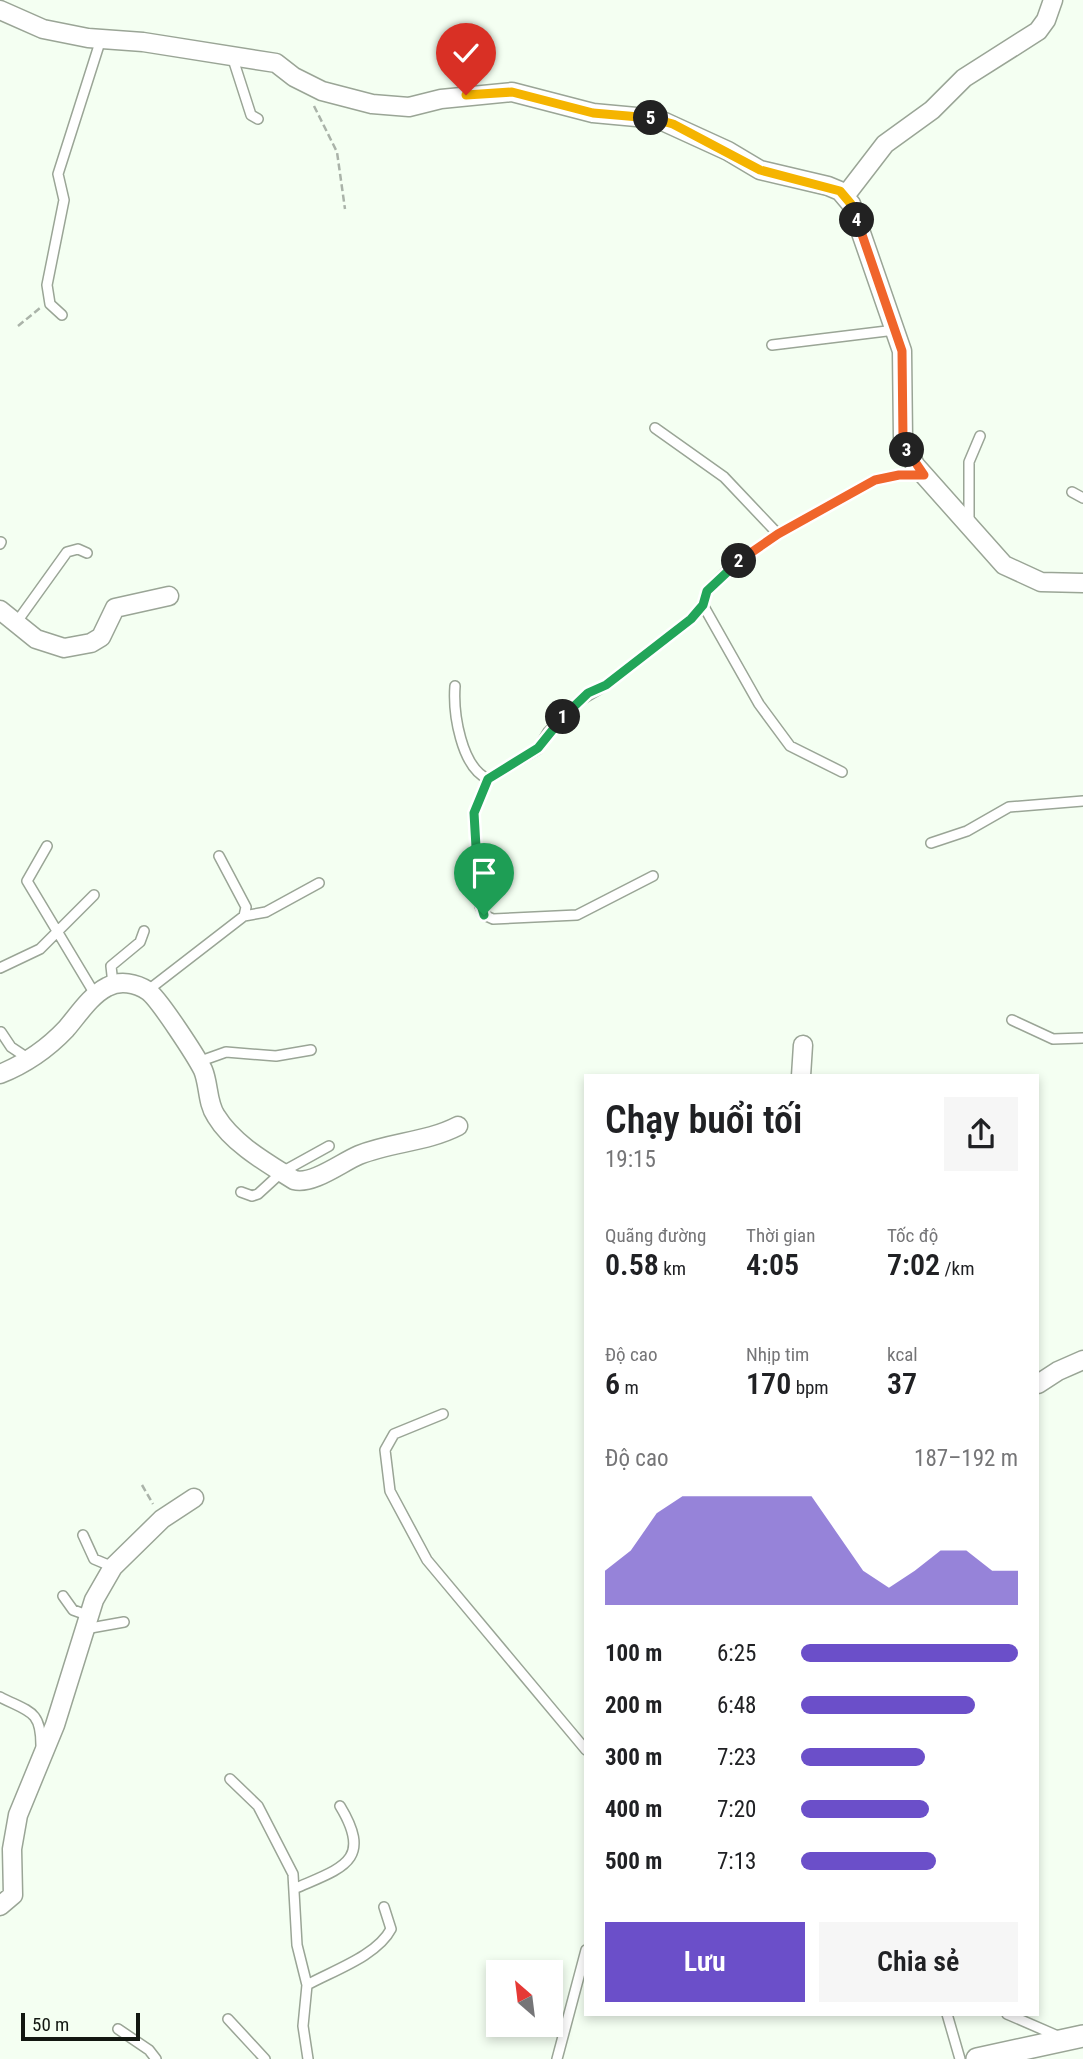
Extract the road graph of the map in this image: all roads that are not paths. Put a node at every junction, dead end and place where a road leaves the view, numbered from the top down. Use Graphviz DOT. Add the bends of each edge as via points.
graph roads {
  1 [pos="1053,0"];
  2 [pos="0,10"];
  3 [pos="101,39"];
  4 [pos="231,54"];
  5 [pos="258,119"];
  6 [pos="845,196"];
  7 [pos="62,315"];
  8 [pos="895,330"];
  9 [pos="772,345"];
  10 [pos="655,428"];
  11 [pos="981,436"];
  12 [pos="924,475"];
  13 [pos="1072,492"];
  14 [pos="1083,498"];
  15 [pos="969,528"];
  16 [pos="778,534"];
  17 [pos="87,553"];
  18 [pos="1083,583"];
  19 [pos="169,596"];
  20 [pos="703,605"];
  21 [pos="0,610"];
  22 [pos="16,623"];
  23 [pos="455,686"];
  24 [pos="842,772"];
  25 [pos="488,779"];
  26 [pos="1083,801"];
  27 [pos="931,843"];
  28 [pos="47,846"];
  29 [pos="219,856"];
  30 [pos="653,876"];
  31 [pos="319,883"];
  32 [pos="94,895"];
  33 [pos="244,916"];
  34 [pos="144,931"];
  35 [pos="58,932"];
  36 [pos="0,968"];
  37 [pos="113,984"];
  38 [pos="147,991"];
  39 [pos="96,996"];
  40 [pos="1012,1020"];
  41 [pos="1,1032"];
  42 [pos="1083,1038"];
  43 [pos="803,1045"];
  44 [pos="311,1050"];
  45 [pos="29,1059"];
  46 [pos="198,1062"];
  47 [pos="0,1074"];
  48 [pos="801,1074"];
  49 [pos="458,1126"];
  50 [pos="328,1146"];
  51 [pos="282,1172"];
  52 [pos="241,1192"];
  53 [pos="1083,1360"];
  54 [pos="1039,1383"];
  55 [pos="443,1413"];
  56 [pos="194,1498"];
  57 [pos="83,1535"];
  58 [pos="113,1567"];
  59 [pos="63,1596"];
  60 [pos="85,1622"];
  61 [pos="124,1622"];
  62 [pos="0,1697"];
  63 [pos="584,1748"];
  64 [pos="41,1758"];
  65 [pos="230,1779"];
  66 [pos="340,1806"];
  67 [pos="294,1889"];
  68 [pos="0,1906"];
  69 [pos="384,1907"];
  70 [pos="584,1958"];
  71 [pos="307,1985"];
  72 [pos="948,2016"];
  73 [pos="1013,2016"];
  74 [pos="228,2019"];
  75 [pos="118,2029"];
  76 [pos="1074,2038"];
  77 [pos="156,2059"];
  78 [pos="265,2059"];
  79 [pos="308,2059"];
  80 [pos="557,2059"];
  81 [pos="960,2059"];
  82 [pos="982,2059"];
  1 -- 6 [label="street" via="1038,31 979,67 885,144"];
  2 -- 3 [label="street" via="43,29"];
  3 -- 4 [label="street"];
  3 -- 7 [label="lane" via="58,174 64,200 47,285 50,304"];
  4 -- 5 [label="lane" via="251,115"];
  4 -- 6 [label="street" via="276,63 322,91 372,104 409,107 512,92 593,113 657,119 728,150 760,170 828,186"];
  6 -- 8 [label="street"];
  8 -- 9 [label="lane"];
  8 -- 12 [label="street" via="905,369 903,439"];
  10 -- 16 [label="lane" via="724,477"];
  11 -- 15 [label="lane" via="969,462"];
  12 -- 15 [label="street"];
  12 -- 16 [label="lane" via="875,480"];
  13 -- 14 [label="lane"];
  15 -- 18 [label="street" via="994,558 1019,574 1041,582"];
  16 -- 20 [label="lane" via="735,563 707,591"];
  17 -- 22 [label="lane" via="78,549 67,552"];
  19 -- 22 [label="street" via="115,608 101,637 77,646 64,648 36,639"];
  20 -- 24 [label="lane" via="759,704 790,746"];
  20 -- 25 [label="lane" via="681,628 579,701 538,748"];
  21 -- 22 [label="street"];
  23 -- 25 [label="lane" via="453,712 461,739 477,769"];
  25 -- 30 [label="lane" via="474,813 473,836 484,915 493,919 577,915"];
  26 -- 27 [label="lane" via="1009,807 967,831"];
  28 -- 35 [label="lane" via="27,881"];
  29 -- 33 [label="lane" via="246,907"];
  31 -- 33 [label="lane" via="266,912"];
  32 -- 35 [label="lane"];
  33 -- 38 [label="lane"];
  34 -- 37 [label="lane" via="140,942 111,966"];
  35 -- 36 [label="lane" via="40,949"];
  35 -- 39 [label="lane"];
  37 -- 38 [label="street"];
  37 -- 39 [label="street"];
  38 -- 46 [label="street"];
  39 -- 45 [label="street" via="64,1031"];
  40 -- 42 [label="lane" via="1053,1039"];
  41 -- 45 [label="lane" via="11,1047"];
  43 -- 48 [label="street"];
  44 -- 46 [label="lane" via="276,1056 226,1052"];
  45 -- 47 [label="street"];
  46 -- 51 [label="street" via="215,1115 238,1140"];
  49 -- 51 [label="street" via="432,1138 359,1155 299,1182"];
  50 -- 51 [label="lane"];
  51 -- 52 [label="lane" via="258,1194"];
  53 -- 54 [label="street"];
  55 -- 63 [label="lane" via="394,1434 385,1450 390,1492 427,1560"];
  56 -- 58 [label="street" via="162,1519"];
  57 -- 58 [label="lane" via="94,1559"];
  58 -- 60 [label="street"];
  59 -- 60 [label="lane"];
  60 -- 61 [label="lane"];
  60 -- 64 [label="street"];
  62 -- 64 [label="lane" via="39,1719"];
  64 -- 68 [label="street" via="14,1834 13,1895"];
  65 -- 67 [label="lane" via="258,1806 289,1863"];
  66 -- 67 [label="lane" via="356,1839 350,1857 336,1870"];
  67 -- 71 [label="lane" via="297,1945"];
  69 -- 71 [label="lane" via="391,1929 387,1936 368,1952"];
  70 -- 80 [label="lane"];
  71 -- 79 [label="lane" via="303,2026"];
  72 -- 81 [label="lane"];
  73 -- 76 [label="lane"];
  74 -- 78 [label="lane"];
  75 -- 77 [label="lane"];
  76 -- 82 [label="street"];
}
